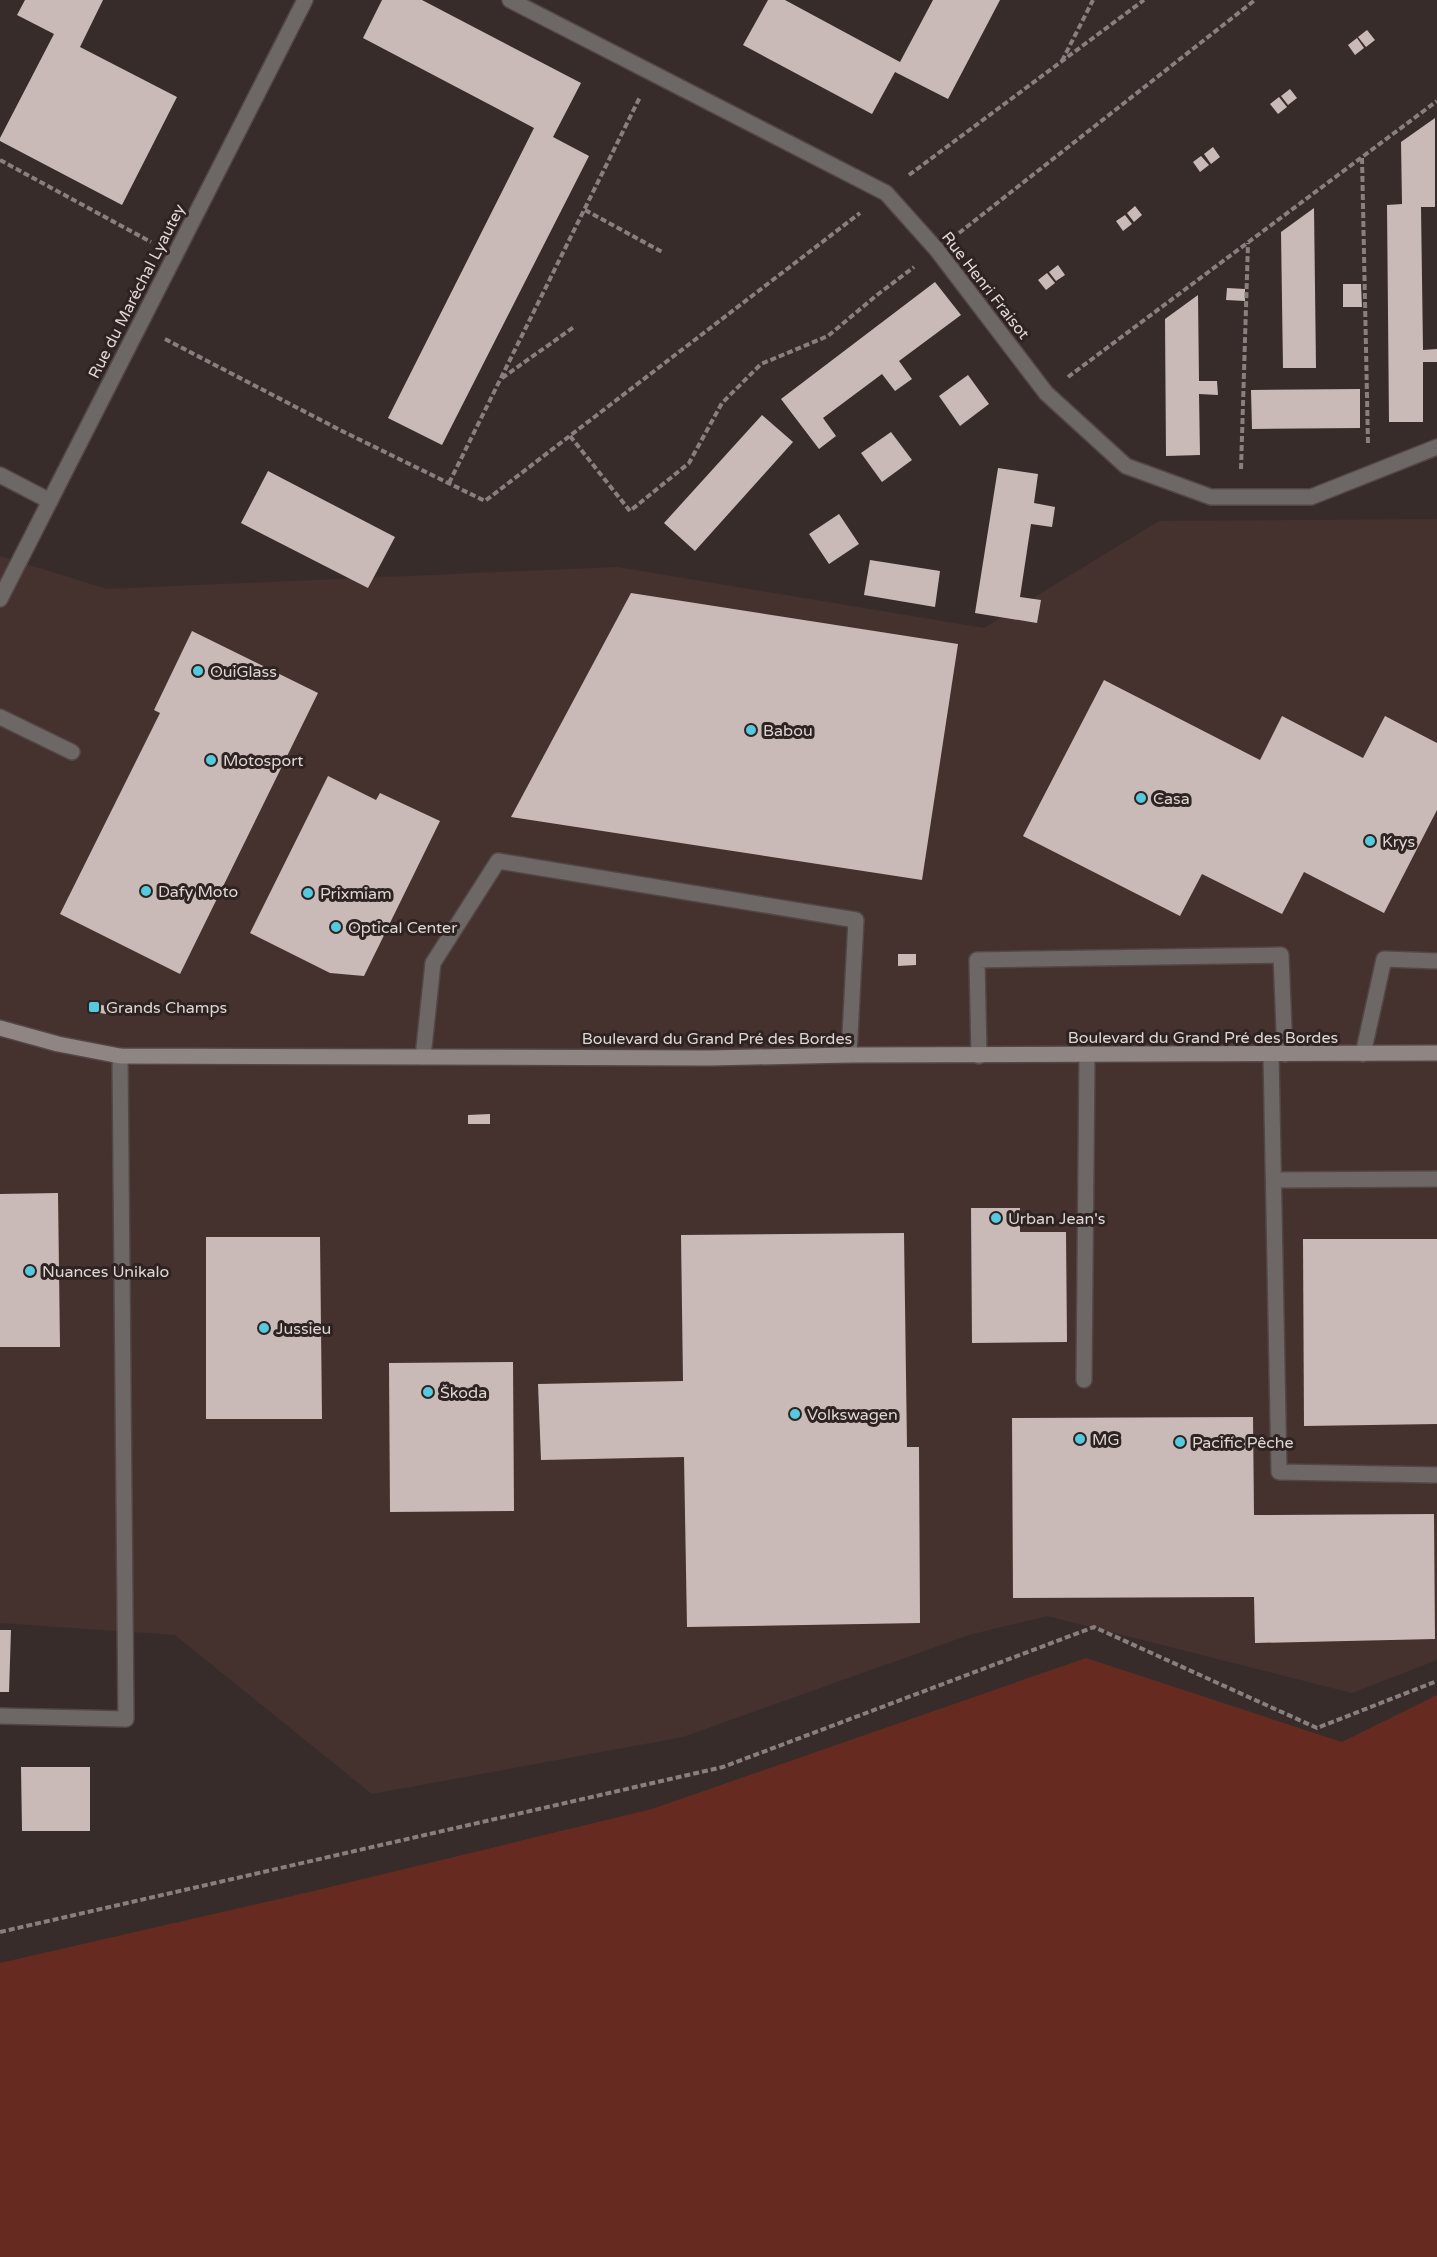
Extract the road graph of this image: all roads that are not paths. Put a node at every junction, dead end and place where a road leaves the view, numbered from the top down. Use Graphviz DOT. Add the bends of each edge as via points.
graph roads {
  1 [pos="305,0"];
  2 [pos="510,0"];
  3 [pos="1437,447"];
  4 [pos="0,475"];
  5 [pos="50,501"];
  6 [pos="0,599"];
  7 [pos="0,717"];
  8 [pos="72,752"];
  9 [pos="1437,961"];
  10 [pos="0,1028"];
  11 [pos="1437,1053"];
  12 [pos="1278,1054"];
  13 [pos="1363,1054"];
  14 [pos="849,1055"];
  15 [pos="1086,1055"];
  16 [pos="120,1056"];
  17 [pos="979,1056"];
  18 [pos="423,1057"];
  19 [pos="1437,1179"];
  20 [pos="1274,1180"];
  21 [pos="1084,1380"];
  22 [pos="1437,1474"];
  23 [pos="0,1716"];
  1 -- 5 [label="street, Rue du Maréchal Lyautey"];
  2 -- 3 [label="street, Rue Henri Fraisot" via="886,193 937,250 1046,393 1126,466 1211,497 1311,497"];
  4 -- 5 [label="street"];
  5 -- 6 [label="street, Rue du Maréchal Lyautey"];
  7 -- 8 [label="street"];
  9 -- 13 [label="street" via="1384,959"];
  10 -- 16 [label="main road, Boulevard du Grand Pré des Bordes"];
  11 -- 13 [label="main road, Boulevard du Grand Pré des Bordes"];
  12 -- 13 [label="main road, Boulevard du Grand Pré des Bordes"];
  12 -- 15 [label="main road, Boulevard du Grand Pré des Bordes"];
  12 -- 17 [label="street" via="1281,955 978,960"];
  12 -- 20 [label="street"];
  14 -- 17 [label="main road, Boulevard du Grand Pré des Bordes"];
  14 -- 18 [label="main road, Boulevard du Grand Pré des Bordes"];
  14 -- 18 [label="street" via="856,920 498,861 433,963"];
  15 -- 17 [label="main road, Boulevard du Grand Pré des Bordes"];
  15 -- 21 [label="street"];
  16 -- 18 [label="main road, Boulevard du Grand Pré des Bordes"];
  16 -- 23 [label="street" via="126,1719"];
  19 -- 20 [label="street"];
  20 -- 22 [label="street" via="1278,1472"];
}
